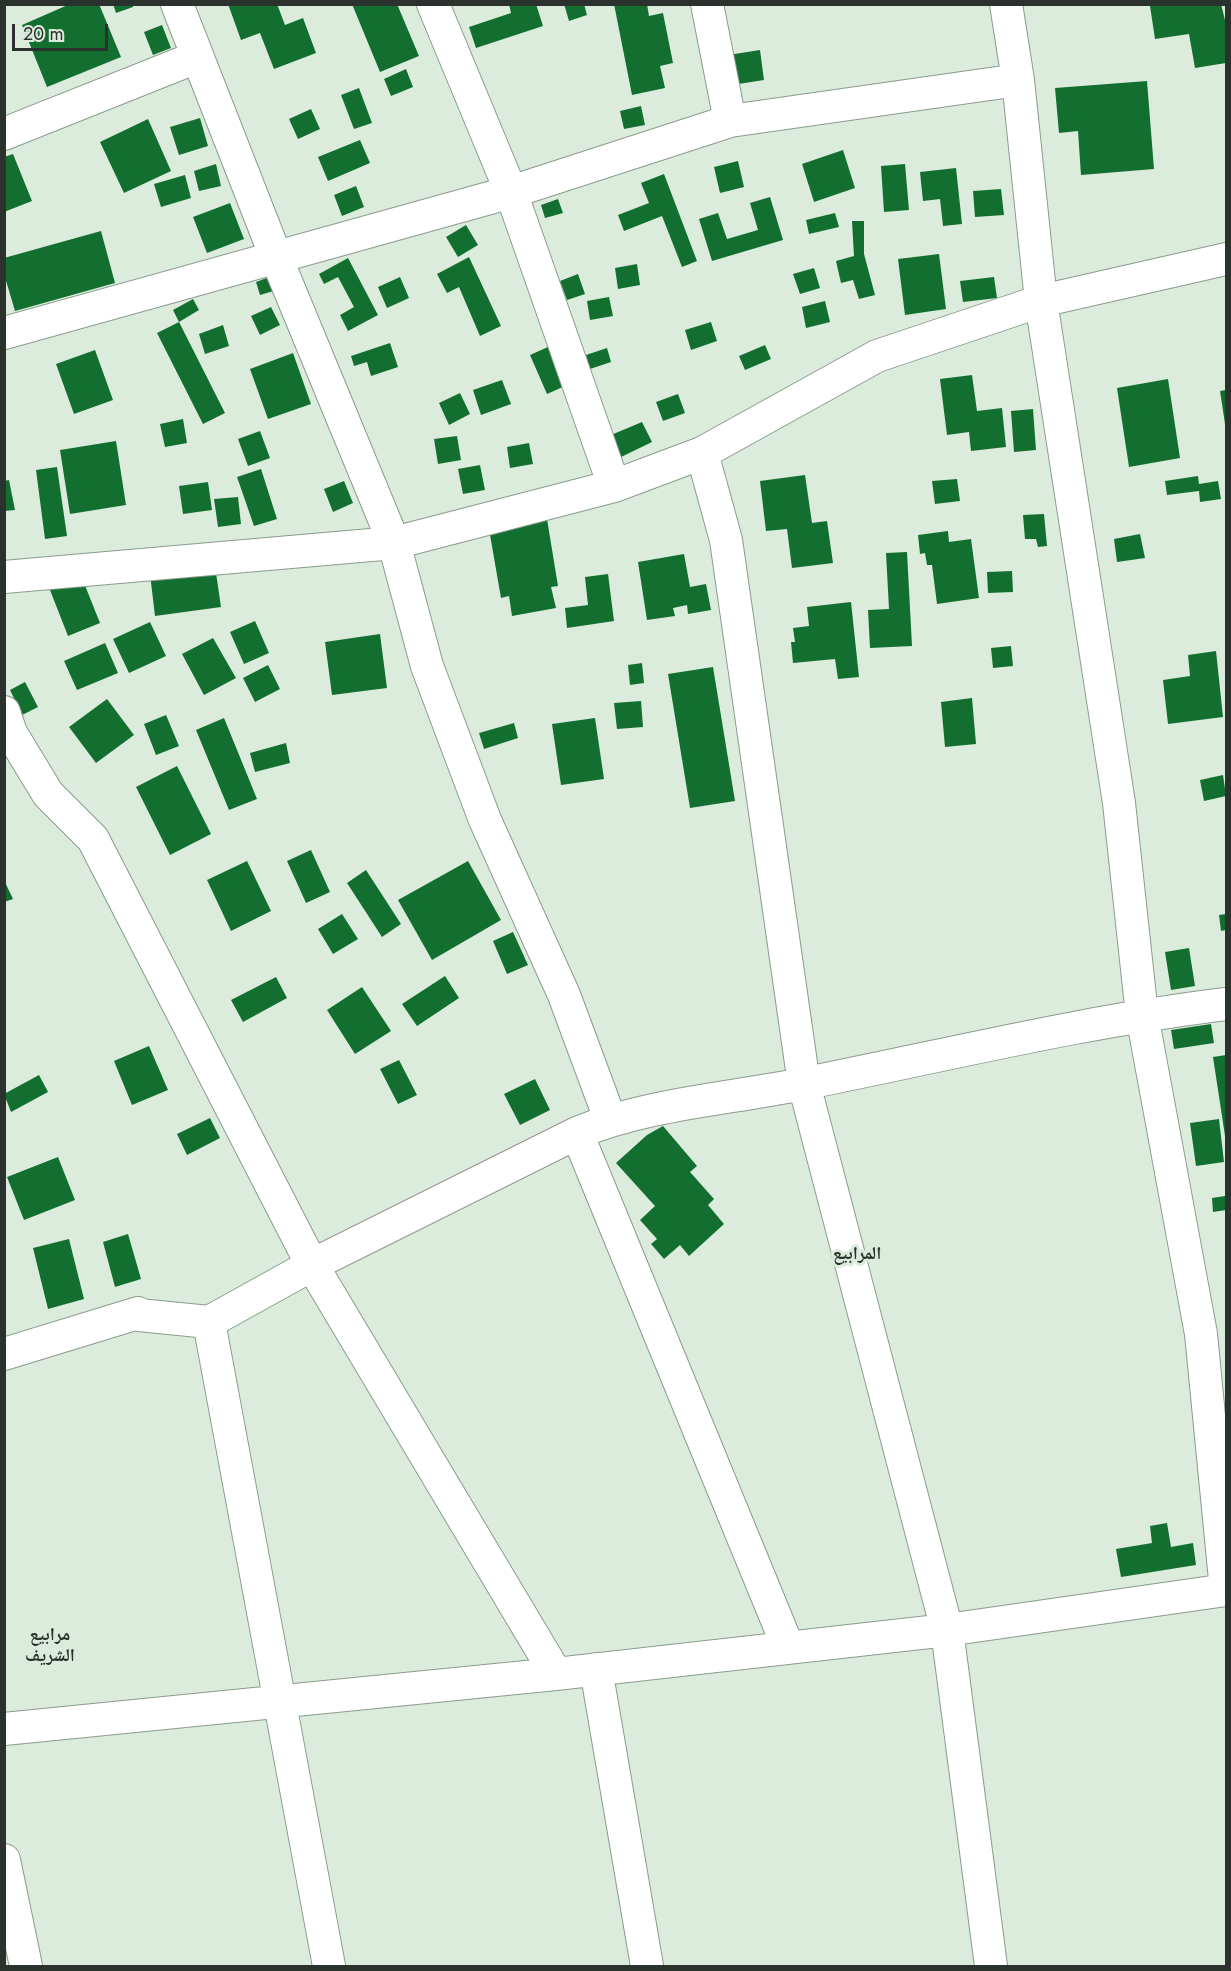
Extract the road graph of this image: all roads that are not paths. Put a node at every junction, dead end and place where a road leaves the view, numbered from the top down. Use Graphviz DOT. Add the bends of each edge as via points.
graph roads {
  1 [pos="177,4"];
  2 [pos="433,4"];
  3 [pos="708,4"];
  4 [pos="1006,4"];
  5 [pos="197,57"];
  6 [pos="1018,81"];
  7 [pos="730,121"];
  8 [pos="4,134"];
  9 [pos="511,192"];
  10 [pos="276,257"];
  11 [pos="1227,260"];
  12 [pos="1041,301"];
  13 [pos="4,333"];
  14 [pos="702,453"];
  15 [pos="614,486"];
  16 [pos="394,543"];
  17 [pos="4,577"];
  18 [pos="4,712"];
  19 [pos="1227,1004"];
  20 [pos="1142,1014"];
  21 [pos="804,1084"];
  22 [pos="610,1119"];
  23 [pos="577,1133"];
  24 [pos="312,1265"];
  25 [pos="209,1322"];
  26 [pos="4,1354"];
  27 [pos="1226,1590"];
  28 [pos="947,1630"];
  29 [pos="788,1647"];
  30 [pos="596,1670"];
  31 [pos="556,1674"];
  32 [pos="278,1700"];
  33 [pos="4,1730"];
  34 [pos="4,1860"];
  35 [pos="26,1966"];
  36 [pos="329,1966"];
  37 [pos="647,1966"];
  38 [pos="991,1966"];
  1 -- 5 [label="street"];
  2 -- 9 [label="street"];
  3 -- 7 [label="street"];
  4 -- 6 [label="street"];
  5 -- 8 [label="street"];
  5 -- 10 [label="street"];
  6 -- 7 [label="street"];
  6 -- 12 [label="street"];
  7 -- 9 [label="street"];
  9 -- 10 [label="street"];
  9 -- 15 [label="street"];
  10 -- 13 [label="street"];
  10 -- 16 [label="street"];
  11 -- 12 [label="street"];
  12 -- 14 [label="street" via="877,356"];
  12 -- 20 [label="street" via="1119,803"];
  14 -- 15 [label="street"];
  14 -- 21 [label="street" via="726,540"];
  15 -- 16 [label="street"];
  16 -- 17 [label="street"];
  16 -- 22 [label="street" via="427,666 485,820 564,995"];
  18 -- 24 [label="street" via="11,733 48,794 93,839"];
  19 -- 20 [label="street"];
  20 -- 21 [label="street"];
  20 -- 27 [label="street" via="1201,1334"];
  21 -- 22 [label="street"];
  21 -- 28 [label="street"];
  22 -- 23 [label="street"];
  23 -- 24 [label="street"];
  23 -- 29 [label="street"];
  24 -- 25 [label="street"];
  24 -- 31 [label="street"];
  25 -- 26 [label="street" via="138,1313"];
  25 -- 32 [label="street"];
  27 -- 28 [label="street"];
  28 -- 29 [label="street"];
  28 -- 38 [label="street"];
  29 -- 30 [label="street"];
  30 -- 31 [label="street"];
  30 -- 37 [label="street"];
  31 -- 32 [label="street"];
  32 -- 33 [label="street"];
  32 -- 36 [label="street"];
  34 -- 35 [label="street"];
}
